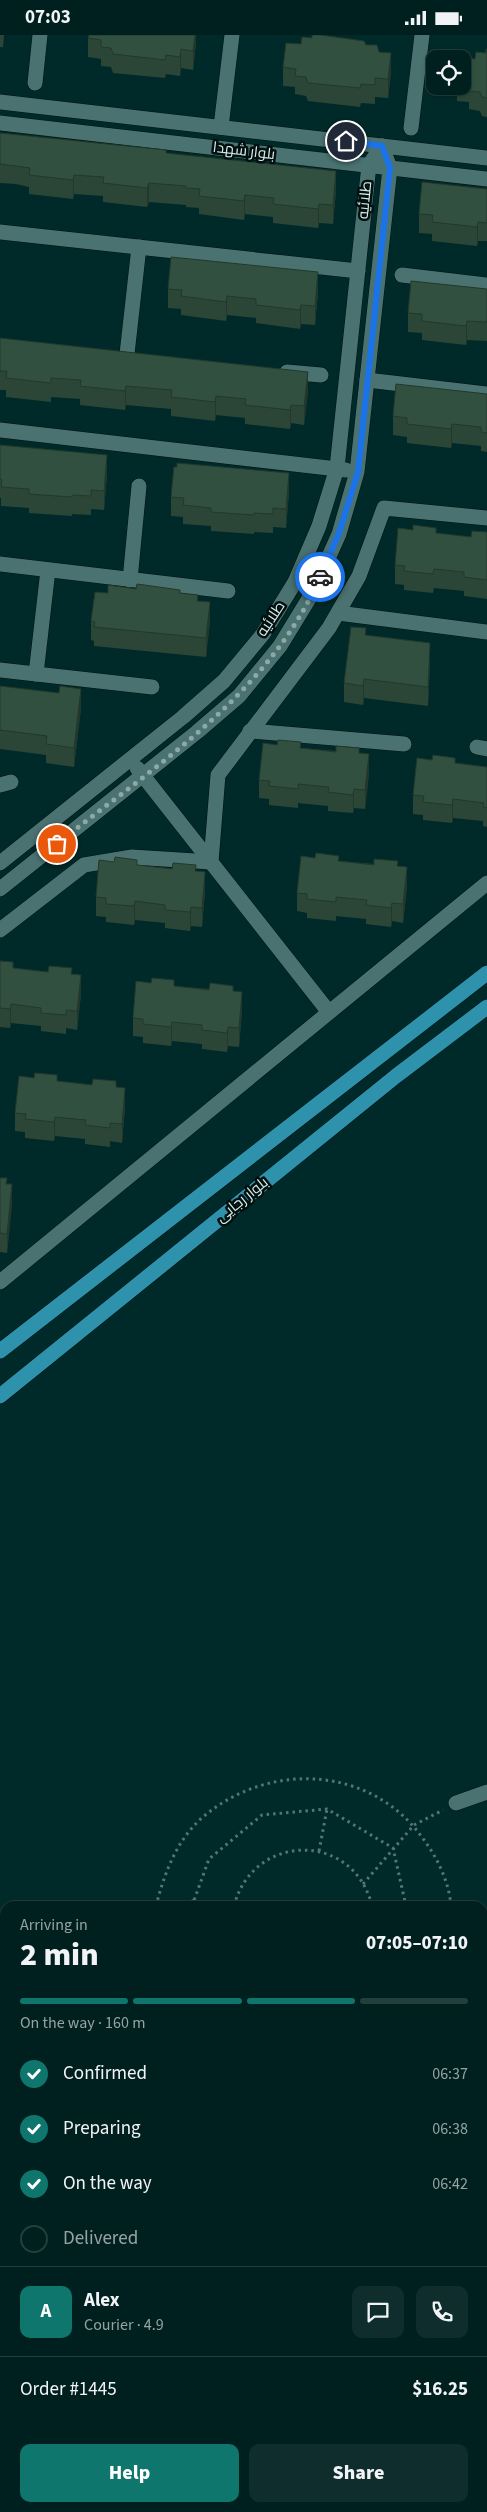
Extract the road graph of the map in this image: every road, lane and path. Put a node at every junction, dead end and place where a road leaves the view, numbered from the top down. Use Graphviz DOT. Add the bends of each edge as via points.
graph roads {
  1 [pos="40,35"];
  2 [pos="232,35"];
  3 [pos="422,35"];
  4 [pos="34,83"];
  5 [pos="0,102"];
  6 [pos="0,123"];
  7 [pos="221,127"];
  8 [pos="411,128"];
  9 [pos="382,146"];
  10 [pos="487,158"];
  11 [pos="369,165"];
  12 [pos="390,168"];
  13 [pos="487,179"];
  14 [pos="0,232"];
  15 [pos="139,247"];
  16 [pos="358,271"];
  17 [pos="402,275"];
  18 [pos="487,285"];
  19 [pos="107,352"];
  20 [pos="127,354"];
  21 [pos="146,357"];
  22 [pos="273,370"];
  23 [pos="321,375"];
  24 [pos="367,380"];
  25 [pos="487,394"];
  26 [pos="0,430"];
  27 [pos="337,468"];
  28 [pos="358,472"];
  29 [pos="139,486"];
  30 [pos="487,518"];
  31 [pos="0,564"];
  32 [pos="48,570"];
  33 [pos="130,579"];
  34 [pos="228,591"];
  35 [pos="338,613"];
  36 [pos="487,632"];
  37 [pos="0,670"];
  38 [pos="36,674"];
  39 [pos="152,687"];
  40 [pos="250,731"];
  41 [pos="404,744"];
  42 [pos="130,759"];
  43 [pos="142,776"];
  44 [pos="211,862"];
  45 [pos="0,863"];
  46 [pos="487,883"];
  47 [pos="0,889"];
  48 [pos="0,930"];
  49 [pos="487,973"];
  50 [pos="487,1007"];
  51 [pos="328,1011"];
  52 [pos="0,1281"];
  53 [pos="0,1351"];
  54 [pos="0,1396"];
  55 [pos="487,1792"];
  56 [pos="456,1803"];
  57 [pos="327,1809"];
  58 [pos="414,1825"];
  59 [pos="393,1847"];
  60 [pos="319,1851"];
  61 [pos="364,1883"];
  62 [pos="194,1900"];
  63 [pos="157,1901"];
  64 [pos="190,1901"];
  65 [pos="197,1901"];
  66 [pos="235,1901"];
  67 [pos="370,1901"];
  68 [pos="405,1901"];
  69 [pos="450,1901"];
  1 -- 4 [label="street"];
  2 -- 7 [label="street"];
  3 -- 8 [label="street"];
  5 -- 7 [label="street, بلوار شهدا"];
  6 -- 11 [label="street, بلوار شهدا"];
  7 -- 9 [label="street, بلوار شهدا"];
  9 -- 10 [label="street, بلوار شهدا"];
  9 -- 11 [label="street, طلائیه"];
  9 -- 12 [label="street, طلائیه"];
  11 -- 12 [label="street, بلوار شهدا"];
  11 -- 16 [label="street, طلائیه"];
  12 -- 13 [label="street, بلوار شهدا"];
  12 -- 24 [label="street, طلائیه"];
  14 -- 15 [label="street"];
  15 -- 16 [label="street"];
  15 -- 20 [label="street"];
  16 -- 27 [label="street, طلائیه"];
  17 -- 18 [label="street"];
  19 -- 20 [label="street"];
  20 -- 21 [label="street"];
  22 -- 23 [label="street"];
  24 -- 25 [label="street"];
  24 -- 28 [label="street, طلائیه"];
  26 -- 27 [label="street"];
  27 -- 28 [label="street"];
  27 -- 42 [label="street, طلائیه" via="319,527 295,582 263,634 224,681"];
  28 -- 43 [label="street, طلائیه" via="339,533 313,592 280,646 239,696"];
  29 -- 33 [label="street"];
  30 -- 35 [label="street" via="384,507 359,576"];
  31 -- 32 [label="street"];
  32 -- 33 [label="street"];
  32 -- 38 [label="street"];
  33 -- 34 [label="street"];
  35 -- 36 [label="street"];
  35 -- 40 [label="street"];
  37 -- 38 [label="street"];
  38 -- 39 [label="street"];
  40 -- 41 [label="street"];
  40 -- 44 [label="street" via="218,775"];
  42 -- 43 [label="street"];
  42 -- 45 [label="street, طلائیه"];
  43 -- 44 [label="street"];
  43 -- 47 [label="street, طلائیه"];
  44 -- 48 [label="street" via="132,857 84,865"];
  44 -- 51 [label="street"];
  46 -- 51 [label="street"];
  49 -- 53 [label="main road, بلوار رجایی"];
  50 -- 54 [label="main road, بلوار رجایی" via="396,1076"];
  51 -- 52 [label="street"];
  55 -- 56 [label="street"];
  56 -- 58 [label="path"];
  57 -- 59 [label="path"];
  57 -- 60 [label="path"];
  57 -- 62 [label="path" via="262,1815 209,1859"];
  58 -- 59 [label="path"];
  58 -- 63 [label="path" via="384,1800 348,1784 310,1777 271,1781 234,1795 202,1818 178,1848"];
  58 -- 69 [label="path" via="437,1859"];
  59 -- 61 [label="path"];
  59 -- 68 [label="path"];
  60 -- 61 [label="path" via="337,1858"];
  60 -- 66 [label="path" via="295,1850 272,1857 252,1871 238,1891"];
  61 -- 67 [label="path"];
  62 -- 64 [label="path"];
  62 -- 65 [label="path"];
}
